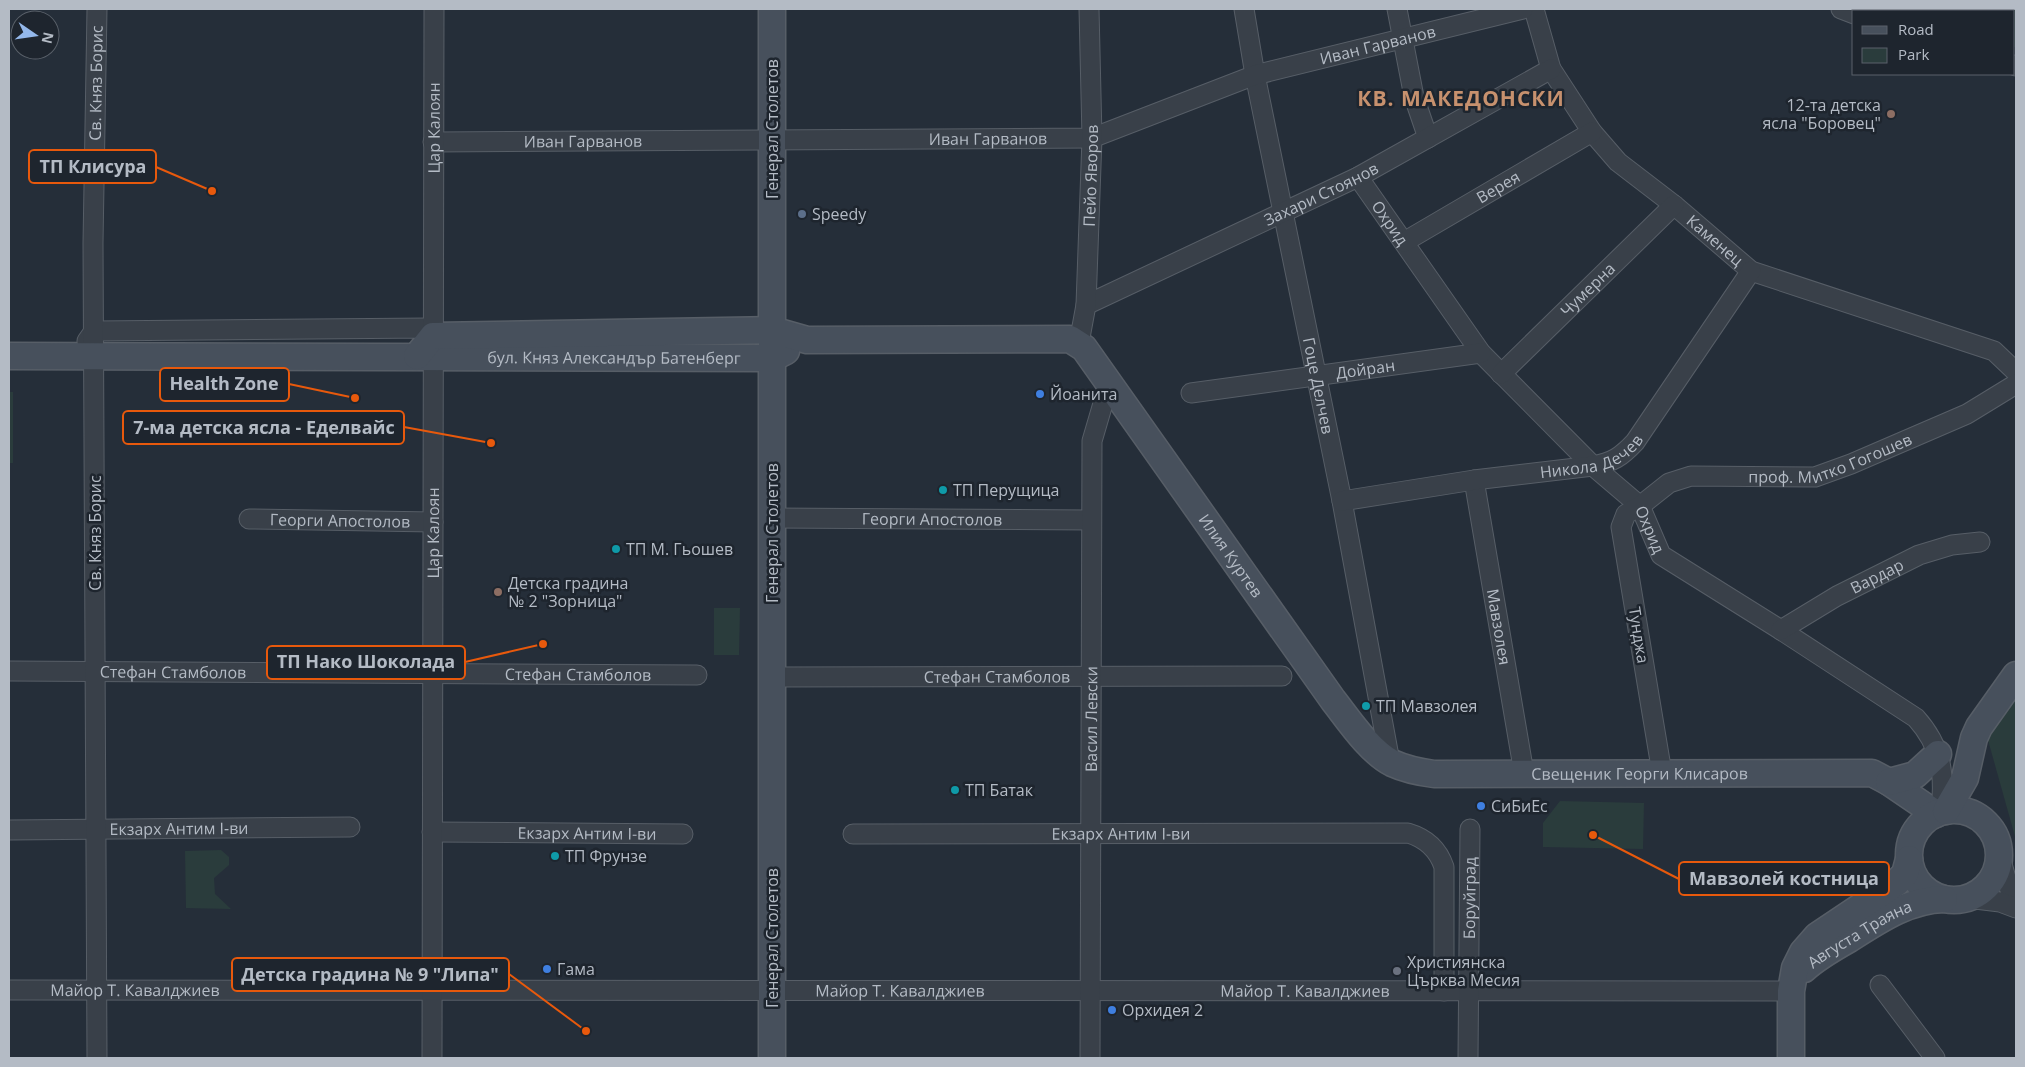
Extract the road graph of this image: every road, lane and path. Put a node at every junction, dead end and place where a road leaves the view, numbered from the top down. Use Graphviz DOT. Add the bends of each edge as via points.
graph roads {
  1 [pos="97,9"];
  2 [pos="434,9"];
  3 [pos="772,9"];
  4 [pos="1089,9"];
  5 [pos="1244,9"];
  6 [pos="1397,9"];
  7 [pos="1522,9"];
  8 [pos="1534,9"];
  9 [pos="1402,38"];
  10 [pos="1551,69"];
  11 [pos="1255,75"];
  12 [pos="1592,132"];
  13 [pos="1092,138"];
  14 [pos="1428,138"];
  15 [pos="772,140"];
  16 [pos="433,142"];
  17 [pos="1358,176"];
  18 [pos="1674,205"];
  19 [pos="1284,210"];
  20 [pos="1404,242"];
  21 [pos="1751,271"];
  22 [pos="1086,306"];
  23 [pos="772,330"];
  24 [pos="94,331"];
  25 [pos="806,340"];
  26 [pos="1079,343"];
  27 [pos="428,350"];
  28 [pos="1481,352"];
  29 [pos="9,356"];
  30 [pos="85,357"];
  31 [pos="772,358"];
  32 [pos="2016,372"];
  33 [pos="1501,374"];
  34 [pos="1315,375"];
  35 [pos="1109,383"];
  36 [pos="2016,384"];
  37 [pos="1191,393"];
  38 [pos="1593,466"];
  39 [pos="1474,480"];
  40 [pos="1342,502"];
  41 [pos="1640,506"];
  42 [pos="772,518"];
  43 [pos="249,519"];
  44 [pos="1091,520"];
  45 [pos="433,522"];
  46 [pos="1980,542"];
  47 [pos="1781,630"];
  48 [pos="9,671"];
  49 [pos="96,672"];
  50 [pos="433,674"];
  51 [pos="697,675"];
  52 [pos="1091,675"];
  53 [pos="2016,675"];
  54 [pos="1282,676"];
  55 [pos="772,677"];
  56 [pos="1935,747"];
  57 [pos="1972,748"];
  58 [pos="1390,762"];
  59 [pos="1524,773"];
  60 [pos="1662,773"];
  61 [pos="1889,782"];
  62 [pos="1941,812"];
  63 [pos="350,828"];
  64 [pos="96,829"];
  65 [pos="1470,829"];
  66 [pos="9,830"];
  67 [pos="432,832"];
  68 [pos="1092,833"];
  69 [pos="683,834"];
  70 [pos="852,834"];
  71 [pos="1996,843"];
  72 [pos="1910,850"];
  73 [pos="1956,898"];
  74 [pos="2016,903"];
  75 [pos="2016,908"];
  76 [pos="1880,985"];
  77 [pos="9,990"];
  78 [pos="96,990"];
  79 [pos="432,991"];
  80 [pos="772,991"];
  81 [pos="1090,991"];
  82 [pos="1444,991"];
  83 [pos="1468,991"];
  84 [pos="1791,991"];
  85 [pos="97,1058"];
  86 [pos="432,1058"];
  87 [pos="772,1058"];
  88 [pos="1090,1058"];
  89 [pos="1468,1058"];
  90 [pos="1791,1058"];
  91 [pos="1935,1058"];
  1 -- 24 [label="street, Св. Княз Борис"];
  2 -- 16 [label="street, Цар Калоян"];
  3 -- 15 [label="street, Генерал Столетов"];
  4 -- 13 [label="street, Пейо Яворов"];
  5 -- 11 [label="street, Гоце Делчев"];
  6 -- 9 [label="street"];
  7 -- 9 [label="street, Иван Гарванов"];
  8 -- 10 [label="street, Каменец"];
  9 -- 11 [label="street, Иван Гарванов"];
  9 -- 14 [label="street" via="1414,97"];
  10 -- 12 [label="street, Каменец"];
  10 -- 14 [label="street, Захари Стоянов"];
  11 -- 13 [label="street, Иван Гарванов"];
  11 -- 19 [label="street, Гоце Делчев"];
  12 -- 18 [label="street, Каменец" via="1618,162"];
  12 -- 20 [label="street, Верея"];
  13 -- 15 [label="street, Иван Гарванов"];
  13 -- 22 [label="street, Пейо Яворов"];
  14 -- 17 [label="street, Захари Стоянов"];
  15 -- 16 [label="street, Иван Гарванов"];
  15 -- 23 [label="street, Генерал Столетов"];
  16 -- 27 [label="street, Цар Калоян"];
  17 -- 19 [label="street, Захари Стоянов"];
  17 -- 20 [label="street, Охрид"];
  18 -- 21 [label="street, Каменец"];
  18 -- 33 [label="street, Чумерна"];
  19 -- 22 [label="street, Захари Стоянов"];
  19 -- 34 [label="street, Гоце Делчев"];
  20 -- 28 [label="street, Охрид"];
  21 -- 32 [label="street, Каменец" via="1994,351"];
  21 -- 38 [label="street, Никола Дечев" via="1635,442 1610,463"];
  22 -- 26 [label="street, Пейо Яворов"];
  23 -- 25 [label="street, бул. Княз Александър Батенберг"];
  23 -- 27 [label="street, бул. Княз Александър Батенберг"];
  23 -- 31 [label="street, Генерал Столетов"];
  24 -- 27 [label="street, бул. Княз Александър Батенберг" via="428,328"];
  24 -- 30 [label="street"];
  25 -- 26 [label="street, бул. Княз Александър Батенберг" via="1057,338"];
  25 -- 31 [label="street, бул. Княз Александър Батенберг"];
  26 -- 35 [label="street, Илия Куртев"];
  27 -- 30 [label="street, бул. Княз Александър Батенберг"];
  27 -- 31 [label="street, бул. Княз Александър Батенберг"];
  27 -- 45 [label="street, Цар Калоян"];
  28 -- 33 [label="street, Охрид"];
  28 -- 34 [label="street, Дойран"];
  29 -- 30 [label="street, бул. Княз Александър Батенберг"];
  30 -- 49 [label="street, Св. Княз Борис"];
  31 -- 42 [label="street, Генерал Столетов"];
  33 -- 38 [label="street, Охрид"];
  34 -- 37 [label="street, Дойран"];
  34 -- 40 [label="street, Гоце Делчев"];
  35 -- 44 [label="street, Васил Левски" via="1092,441"];
  35 -- 58 [label="street, Илия Куртев" via="1333,700 1372,747"];
  36 -- 41 [label="street, проф. Митко Гогошев" via="1967,414 1815,477 1690,476 1669,483"];
  38 -- 39 [label="street, Никола Дечев"];
  38 -- 41 [label="street, Охрид"];
  39 -- 40 [label="street, Никола Дечев"];
  39 -- 59 [label="street, Мавзолея"];
  40 -- 58 [label="street, Гоце Делчев"];
  41 -- 47 [label="street, Охрид" via="1661,555"];
  41 -- 60 [label="street, Тунджа" via="1626,514 1620,527"];
  42 -- 44 [label="street, Георги Апостолов"];
  42 -- 55 [label="street, Генерал Столетов"];
  43 -- 45 [label="street, Георги Апостолов"];
  44 -- 52 [label="street, Васил Левски"];
  45 -- 50 [label="street, Цар Калоян"];
  46 -- 47 [label="street, Вардар" via="1919,554 1837,596"];
  47 -- 56 [label="street, Охрид" via="1916,718 1929,732"];
  48 -- 49 [label="street, Стефан Стамболов"];
  49 -- 50 [label="street, Стефан Стамболов"];
  49 -- 64 [label="street, Св. Княз Борис"];
  50 -- 51 [label="street, Стефан Стамболов"];
  50 -- 67 [label="street, Цар Калоян"];
  52 -- 54 [label="street, Стефан Стамболов"];
  52 -- 55 [label="street, Стефан Стамболов"];
  52 -- 68 [label="street, Васил Левски"];
  53 -- 57 [label="street" via="1985,716"];
  55 -- 80 [label="street, Генерал Столетов"];
  56 -- 57 [label="street" via="1961,742"];
  56 -- 61 [label="street" via="1915,775"];
  56 -- 62 [label="street, Охрид" via="1943,772"];
  57 -- 62 [label="street" via="1965,778"];
  57 -- 71 [label="street" via="1975,781"];
  58 -- 59 [label="street, Свещеник Георги Клисаров" via="1434,774"];
  59 -- 60 [label="street, Свещеник Георги Клисаров"];
  60 -- 61 [label="street, Свещеник Георги Клисаров" via="1872,773"];
  61 -- 62 [label="street, Свещеник Георги Клисаров"];
  61 -- 72 [label="street" via="1901,808"];
  62 -- 71 [label="street" via="1973,814 1980,818"];
  62 -- 72 [label="street" via="1920,825"];
  63 -- 64 [label="street, Екзарх Антим I-ви"];
  64 -- 66 [label="street, Екзарх Антим I-ви"];
  64 -- 78 [label="street, Св. Княз Борис"];
  65 -- 83 [label="street, Боруйград"];
  67 -- 69 [label="street, Екзарх Антим I-ви"];
  67 -- 79 [label="street, Цар Калоян"];
  68 -- 70 [label="street, Екзарх Антим I-ви"];
  68 -- 81 [label="street, Васил Левски"];
  68 -- 82 [label="street, Екзарх Антим I-ви" via="1408,833 1419,836 1437,853 1444,867"];
  71 -- 73 [label="street" via="1996,869 1990,882 1979,892"];
  71 -- 74 [label="street"];
  72 -- 73 [label="street" via="1913,872 1920,884 1931,893"];
  72 -- 84 [label="street, Августа Траяна" via="1905,874 1896,884 1808,944 1795,968"];
  73 -- 75 [label="street" via="2000,902"];
  73 -- 84 [label="street, Августа Траяна" via="1906,907 1883,917 1810,963 1798,976"];
  76 -- 91 [label="street"];
  77 -- 78 [label="street, Майор Т. Кавалджиев"];
  78 -- 79 [label="street, Майор Т. Кавалджиев"];
  78 -- 85 [label="street, Св. Княз Борис"];
  79 -- 80 [label="street, Майор Т. Кавалджиев"];
  79 -- 86 [label="street, Цар Калоян"];
  80 -- 81 [label="street, Майор Т. Кавалджиев"];
  80 -- 87 [label="street, Генерал Столетов"];
  81 -- 82 [label="street, Майор Т. Кавалджиев"];
  81 -- 88 [label="street, Васил Левски"];
  82 -- 83 [label="street, Майор Т. Кавалджиев"];
  83 -- 84 [label="street, Майор Т. Кавалджиев"];
  83 -- 89 [label="street, Боруйград"];
  84 -- 90 [label="street, Августа Траяна"];
}
